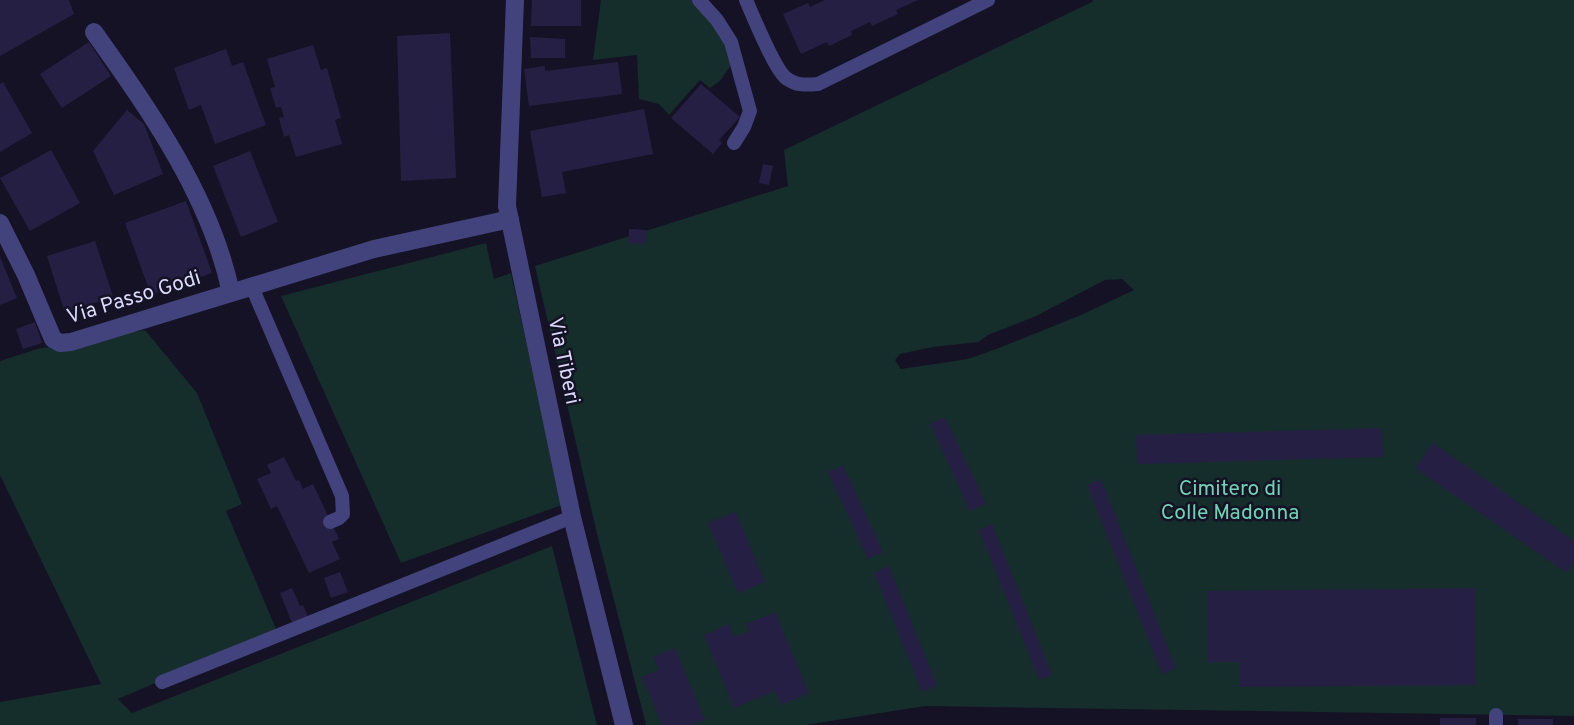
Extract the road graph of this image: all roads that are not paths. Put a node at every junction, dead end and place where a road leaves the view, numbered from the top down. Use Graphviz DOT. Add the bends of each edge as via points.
graph roads {
  1 [pos="515,0"];
  2 [pos="699,0"];
  3 [pos="746,0"];
  4 [pos="988,0"];
  5 [pos="94,32"];
  6 [pos="734,143"];
  7 [pos="510,219"];
  8 [pos="0,223"];
  9 [pos="253,287"];
  10 [pos="231,293"];
  11 [pos="572,517"];
  12 [pos="330,522"];
  13 [pos="162,682"];
  14 [pos="624,725"];
  1 -- 7 [label="street, Via Tiberi"];
  2 -- 6 [label="lane" via="731,42 750,111"];
  3 -- 4 [label="lane" via="782,75 810,85"];
  5 -- 10 [label="street, Via Passo Godi" via="200,198 225,261"];
  7 -- 9 [label="street, Via Passo Godi" via="374,249"];
  7 -- 11 [label="street, Via Tiberi"];
  8 -- 10 [label="street, Via Passo Godi" via="53,340 60,343"];
  9 -- 10 [label="street, Via Passo Godi"];
  9 -- 12 [label="lane" via="342,496 343,514"];
  11 -- 13 [label="lane"];
  11 -- 14 [label="street, Via Tiberi"];
}
